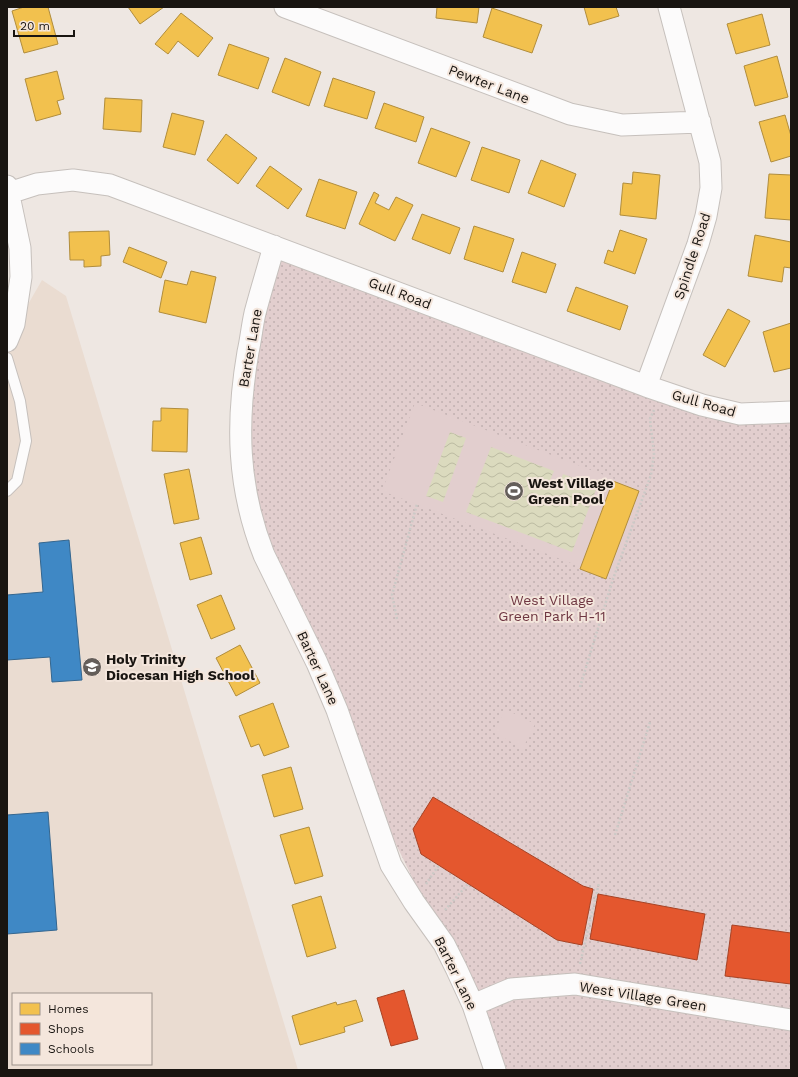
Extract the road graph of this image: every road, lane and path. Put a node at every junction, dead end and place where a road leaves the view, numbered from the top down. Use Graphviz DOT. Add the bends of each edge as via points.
graph roads {
  1 [pos="285,7"];
  2 [pos="669,7"];
  3 [pos="700,122"];
  4 [pos="8,189"];
  5 [pos="274,246"];
  6 [pos="7,341"];
  7 [pos="7,358"];
  8 [pos="654,388"];
  9 [pos="791,412"];
  10 [pos="7,491"];
  11 [pos="417,504"];
  12 [pos="397,620"];
  13 [pos="580,687"];
  14 [pos="650,722"];
  15 [pos="615,835"];
  16 [pos="599,883"];
  17 [pos="468,884"];
  18 [pos="431,925"];
  19 [pos="575,984"];
  20 [pos="473,1006"];
  21 [pos="791,1020"];
  22 [pos="496,1070"];
  1 -- 3 [label="street, Pewter Lane" via="570,114 622,125"];
  2 -- 3 [label="street, Spindle Road"];
  3 -- 8 [label="street, Spindle Road" via="710,162 711,188 706,216"];
  4 -- 5 [label="street, Gull Road" via="73,180 110,185"];
  4 -- 6 [label="street" via="20,248 21,277 14,324"];
  5 -- 8 [label="street, Gull Road"];
  5 -- 18 [label="street, Barter Lane" via="255,314 243,383 240,442 246,500 264,554 337,710 391,865"];
  7 -- 10 [label="lane" via="20,401 26,441 17,481"];
  8 -- 9 [label="street, Gull Road" via="702,405 740,414"];
  8 -- 13 [label="path" via="650,419 654,454 651,475 613,579"];
  11 -- 12 [label="path" via="392,595"];
  14 -- 15 [label="path"];
  16 -- 19 [label="path"];
  17 -- 18 [label="path"];
  18 -- 20 [label="street, Barter Lane" via="444,944"];
  19 -- 20 [label="street, West Village Green" via="511,989"];
  19 -- 21 [label="street, West Village Green"];
  20 -- 22 [label="street, Barter Lane"];
}
